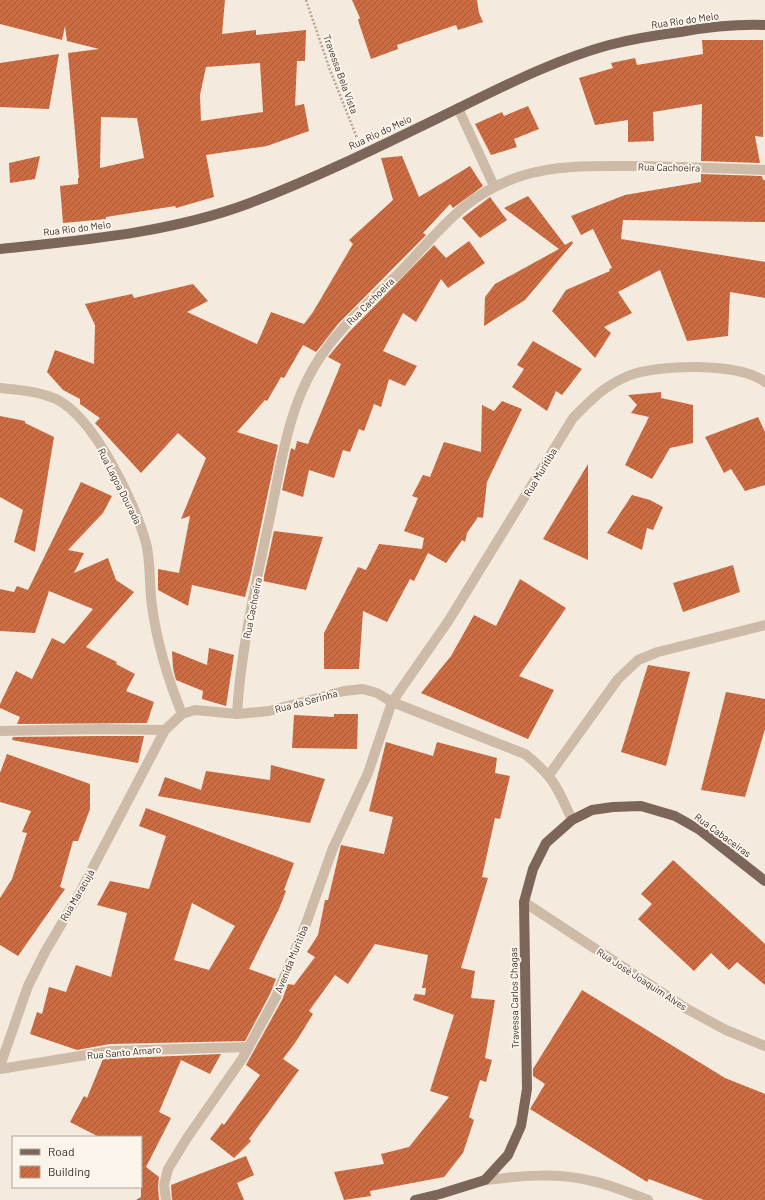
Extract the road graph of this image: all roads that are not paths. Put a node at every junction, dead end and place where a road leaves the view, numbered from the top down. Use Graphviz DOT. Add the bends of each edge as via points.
graph roads {
  1 [pos="765,25"];
  2 [pos="458,108"];
  3 [pos="765,170"];
  4 [pos="494,186"];
  5 [pos="0,249"];
  6 [pos="765,382"];
  7 [pos="0,388"];
  8 [pos="765,624"];
  9 [pos="392,702"];
  10 [pos="182,714"];
  11 [pos="237,714"];
  12 [pos="165,730"];
  13 [pos="0,731"];
  14 [pos="549,775"];
  15 [pos="572,820"];
  16 [pos="765,881"];
  17 [pos="524,902"];
  18 [pos="762,1042"];
  19 [pos="249,1047"];
  20 [pos="0,1066"];
  21 [pos="0,1069"];
  22 [pos="485,1180"];
  23 [pos="440,1197"];
  24 [pos="166,1200"];
  25 [pos="415,1200"];
  26 [pos="648,1200"];
  1 -- 2 [label="main road, Rua Rio do Meio" via="712,27 609,45 566,59"];
  2 -- 4 [label="street"];
  2 -- 5 [label="main road, Rua Rio do Meio" via="249,203 208,216 110,237"];
  3 -- 4 [label="street, Rua Cachoeira" via="592,166 523,176"];
  4 -- 11 [label="street, Rua Cachoeira" via="461,207 436,231 400,272 366,303 338,334 314,367 298,401 286,444 240,673"];
  6 -- 9 [label="street, Rua Muritiba" via="733,369 659,368 629,375 599,392 573,418 449,620"];
  7 -- 10 [label="street, Rua Lagoa Dourada" via="33,391 57,399 77,416 111,463 138,518 146,545 157,638 167,676"];
  8 -- 14 [label="street" via="658,652 638,660 618,679"];
  9 -- 11 [label="street, Rua da Serinha" via="377,693 363,689 344,691 269,711"];
  9 -- 14 [label="street, Rua da Serinha" via="525,754"];
  9 -- 19 [label="street, Avenida Muritiba" via="368,773 333,848 276,997"];
  10 -- 11 [label="street, Rua da Serinha" via="195,710"];
  10 -- 12 [label="street"];
  12 -- 13 [label="street" via="100,728"];
  12 -- 20 [label="street, Rua Maracujá" via="28,986"];
  14 -- 15 [label="street, Rua da Serinha"];
  15 -- 16 [label="main road, Rua Cabaceiras" via="592,810 612,807 641,806 675,816 700,830"];
  15 -- 17 [label="main road, Travessa Carlos Chagas" via="546,843 533,869"];
  17 -- 18 [label="street, Rua José Joaquim Alves" via="687,1009 726,1030"];
  17 -- 22 [label="main road, Travessa Carlos Chagas" via="527,1089 521,1126 508,1155"];
  19 -- 21 [label="street, Rua Santo Amaro" via="110,1051"];
  19 -- 24 [label="street, Avenida Muritiba" via="168,1169 164,1185"];
  22 -- 23 [label="main road"];
  22 -- 26 [label="street" via="556,1175 592,1181"];
  23 -- 25 [label="main road"];
}
